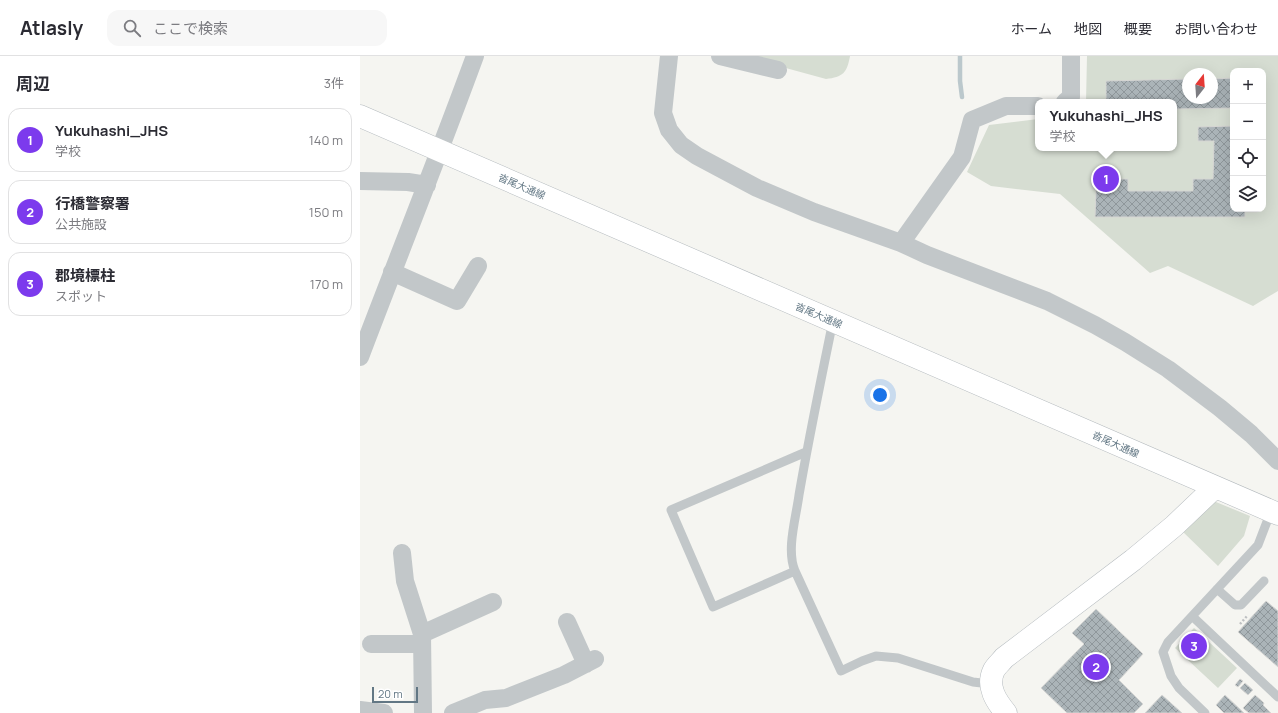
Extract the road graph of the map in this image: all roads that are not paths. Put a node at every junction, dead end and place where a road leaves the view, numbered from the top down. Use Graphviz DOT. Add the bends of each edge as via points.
graph roads {
  1 [pos="475,56"];
  2 [pos="669,56"];
  3 [pos="720,56"];
  4 [pos="1071,56"];
  5 [pos="778,70"];
  6 [pos="1068,99"];
  7 [pos="1035,106"];
  8 [pos="360,116"];
  9 [pos="440,151"];
  10 [pos="360,181"];
  11 [pos="427,185"];
  12 [pos="901,243"];
  13 [pos="478,266"];
  14 [pos="392,272"];
  15 [pos="833,321"];
  16 [pos="360,357"];
  17 [pos="806,452"];
  18 [pos="1278,461"];
  19 [pos="1215,487"];
  20 [pos="1275,512"];
  21 [pos="402,553"];
  22 [pos="795,571"];
  23 [pos="1264,581"];
  24 [pos="1217,589"];
  25 [pos="493,602"];
  26 [pos="1192,616"];
  27 [pos="568,622"];
  28 [pos="422,639"];
  29 [pos="371,644"];
  30 [pos="990,684"];
  31 [pos="1278,697"];
  32 [pos="360,710"];
  33 [pos="384,713"];
  34 [pos="423,713"];
  35 [pos="453,713"];
  36 [pos="1006,713"];
  37 [pos="1205,713"];
  1 -- 9 [label="street"];
  2 -- 12 [label="street" via="664,113 669,130 681,145 757,188 814,212"];
  3 -- 5 [label="street"];
  4 -- 6 [label="street" via="1071,96"];
  7 -- 12 [label="street" via="1006,106 972,120 962,157"];
  8 -- 9 [label="main road, 沓尾大通線"];
  9 -- 11 [label="street"];
  9 -- 15 [label="main road, 沓尾大通線"];
  10 -- 11 [label="street"];
  11 -- 14 [label="street"];
  12 -- 18 [label="street" via="1047,301 1125,342 1168,369 1220,408"];
  13 -- 14 [label="street" via="457,301"];
  14 -- 16 [label="street"];
  15 -- 17 [label="lane"];
  15 -- 19 [label="main road, 沓尾大通線"];
  17 -- 22 [label="lane" via="791,552"];
  17 -- 22 [label="lane" via="671,510 713,607"];
  19 -- 20 [label="main road, 沓尾大通線"];
  19 -- 30 [label="main road" via="1133,560 1004,658 994,669"];
  20 -- 24 [label="lane" via="1258,544"];
  21 -- 28 [label="street" via="405,581"];
  22 -- 30 [label="lane" via="841,671 876,656 898,658 973,682"];
  23 -- 24 [label="lane" via="1241,606 1235,605"];
  24 -- 26 [label="lane"];
  25 -- 28 [label="street"];
  26 -- 31 [label="lane"];
  26 -- 37 [label="lane" via="1168,642 1163,652 1171,676 1179,688"];
  27 -- 35 [label="street" via="591,661 564,675 506,698 485,700"];
  28 -- 29 [label="street"];
  28 -- 34 [label="street"];
  30 -- 36 [label="main road" via="998,703"];
  32 -- 33 [label="street"];
}
